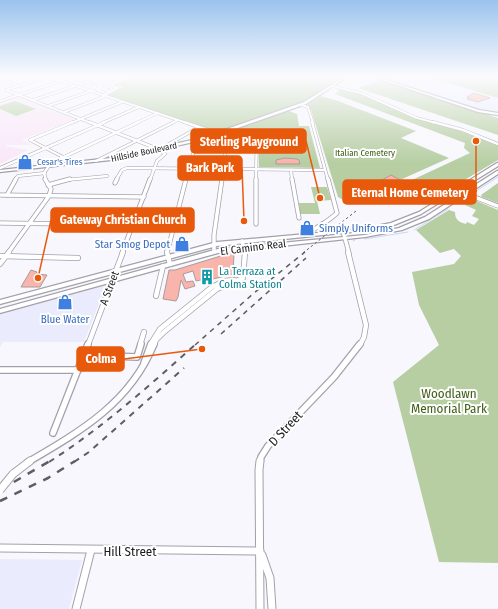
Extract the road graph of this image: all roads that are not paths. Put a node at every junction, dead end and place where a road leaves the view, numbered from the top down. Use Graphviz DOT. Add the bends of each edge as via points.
graph roads {
  1 [pos="81,105"];
  2 [pos="113,105"];
  3 [pos="134,105"];
  4 [pos="300,105"];
  5 [pos="302,105"];
  6 [pos="389,105"];
  7 [pos="462,105"];
  8 [pos="48,106"];
  9 [pos="139,107"];
  10 [pos="64,112"];
  11 [pos="158,113"];
  12 [pos="498,114"];
  13 [pos="80,118"];
  14 [pos="178,120"];
  15 [pos="98,125"];
  16 [pos="199,127"];
  17 [pos="257,130"];
  18 [pos="116,132"];
  19 [pos="217,133"];
  20 [pos="137,140"];
  21 [pos="227,140"];
  22 [pos="498,144"];
  23 [pos="44,148"];
  24 [pos="160,148"];
  25 [pos="194,150"];
  26 [pos="63,157"];
  27 [pos="96,161"];
  28 [pos="498,164"];
  29 [pos="48,166"];
  30 [pos="0,168"];
  31 [pos="154,168"];
  32 [pos="189,169"];
  33 [pos="223,169"];
  34 [pos="257,169"];
  35 [pos="291,170"];
  36 [pos="324,170"];
  37 [pos="0,171"];
  38 [pos="498,172"];
  39 [pos="45,173"];
  40 [pos="107,176"];
  41 [pos="115,183"];
  42 [pos="48,185"];
  43 [pos="456,190"];
  44 [pos="464,194"];
  45 [pos="0,195"];
  46 [pos="7,195"];
  47 [pos="49,196"];
  48 [pos="144,197"];
  49 [pos="498,206"];
  50 [pos="298,218"];
  51 [pos="0,223"];
  52 [pos="29,224"];
  53 [pos="133,224"];
  54 [pos="256,224"];
  55 [pos="322,224"];
  56 [pos="343,231"];
  57 [pos="328,233"];
  58 [pos="306,235"];
  59 [pos="344,238"];
  60 [pos="242,240"];
  61 [pos="213,245"];
  62 [pos="244,247"];
  63 [pos="214,252"];
  64 [pos="0,256"];
  65 [pos="6,256"];
  66 [pos="168,257"];
  67 [pos="78,258"];
  68 [pos="0,264"];
  69 [pos="170,264"];
  70 [pos="164,266"];
  71 [pos="116,271"];
  72 [pos="113,280"];
  73 [pos="156,296"];
  74 [pos="0,302"];
  75 [pos="0,311"];
  76 [pos="144,332"];
  77 [pos="84,355"];
  78 [pos="0,370"];
  79 [pos="78,370"];
  80 [pos="53,433"];
  81 [pos="0,490"];
  82 [pos="0,548"];
  83 [pos="91,550"];
  84 [pos="260,551"];
  85 [pos="76,609"];
  86 [pos="260,609"];
  87 [pos="272,609"];
  1 -- 10 [label="street"];
  2 -- 13 [label="street"];
  3 -- 9 [label="street"];
  4 -- 19 [label="main road, Hillside Boulevard"];
  5 -- 36 [label="street" via="308,107"];
  6 -- 22 [label="street" via="419,119 463,130"];
  7 -- 12 [label="main road"];
  8 -- 10 [label="street"];
  9 -- 11 [label="street"];
  9 -- 15 [label="street"];
  10 -- 13 [label="street"];
  11 -- 14 [label="street"];
  11 -- 18 [label="street"];
  13 -- 15 [label="street"];
  13 -- 23 [label="street" via="30,139"];
  14 -- 16 [label="street"];
  14 -- 20 [label="street"];
  15 -- 18 [label="street"];
  15 -- 23 [label="street"];
  16 -- 19 [label="street"];
  16 -- 24 [label="street"];
  17 -- 34 [label="street"];
  18 -- 20 [label="street"];
  18 -- 26 [label="street"];
  19 -- 24 [label="main road, Hillside Boulevard"];
  20 -- 24 [label="street"];
  20 -- 27 [label="street"];
  21 -- 33 [label="street"];
  23 -- 26 [label="street"];
  23 -- 30 [label="street"];
  24 -- 27 [label="main road, Hillside Boulevard"];
  24 -- 31 [label="street, A Street" via="164,154"];
  25 -- 32 [label="street"];
  26 -- 29 [label="street"];
  27 -- 29 [label="main road, Hillside Boulevard"];
  28 -- 43 [label="main road, El Camino Real"];
  29 -- 37 [label="main road, Hillside Boulevard"];
  29 -- 39 [label="street"];
  31 -- 32 [label="street"];
  31 -- 41 [label="street" via="124,169"];
  31 -- 48 [label="street, A Street"];
  32 -- 33 [label="street"];
  32 -- 66 [label="street" via="167,252"];
  33 -- 34 [label="street"];
  33 -- 61 [label="street"];
  34 -- 35 [label="street"];
  34 -- 54 [label="street"];
  35 -- 36 [label="street"];
  35 -- 50 [label="street"];
  36 -- 55 [label="street" via="337,213"];
  38 -- 44 [label="main road, El Camino Real"];
  39 -- 42 [label="street" via="44,180"];
  39 -- 46 [label="street" via="18,176"];
  40 -- 42 [label="street" via="72,179"];
  42 -- 47 [label="street" via="51,191"];
  43 -- 44 [label="street"];
  43 -- 56 [label="main road, El Camino Real" via="420,213 401,221 376,228"];
  44 -- 49 [label="street"];
  44 -- 59 [label="main road, El Camino Real" via="425,219 406,227"];
  45 -- 46 [label="street"];
  46 -- 47 [label="street"];
  47 -- 48 [label="street"];
  47 -- 52 [label="street"];
  48 -- 53 [label="street, A Street"];
  51 -- 52 [label="street"];
  52 -- 53 [label="street"];
  52 -- 65 [label="street"];
  53 -- 71 [label="street, A Street"];
  55 -- 57 [label="street" via="321,229"];
  55 -- 58 [label="street"];
  56 -- 57 [label="main road, El Camino Real"];
  56 -- 59 [label="street"];
  57 -- 58 [label="main road, El Camino Real"];
  58 -- 60 [label="main road, El Camino Real"];
  59 -- 62 [label="main road, El Camino Real"];
  59 -- 84 [label="street, D Street" via="363,308 366,325 364,337 334,377 275,437 261,457"];
  60 -- 61 [label="main road, El Camino Real"];
  60 -- 62 [label="street"];
  61 -- 63 [label="street"];
  61 -- 66 [label="main road, El Camino Real"];
  62 -- 63 [label="main road, El Camino Real"];
  62 -- 81 [label="street, bridge" via="243,278 216,289 164,332 156,340 148,359 121,396 70,437 28,462"];
  63 -- 69 [label="main road, El Camino Real"];
  64 -- 65 [label="street"];
  65 -- 67 [label="street"];
  65 -- 68 [label="street"];
  66 -- 69 [label="street"];
  66 -- 71 [label="main road, El Camino Real"];
  69 -- 70 [label="main road, El Camino Real"];
  70 -- 72 [label="main road, El Camino Real"];
  70 -- 73 [label="street"];
  71 -- 72 [label="street, A Street"];
  71 -- 74 [label="main road, El Camino Real"];
  72 -- 75 [label="main road, El Camino Real"];
  72 -- 77 [label="street, A Street"];
  76 -- 77 [label="street" via="137,357"];
  77 -- 79 [label="street, A Street"];
  78 -- 79 [label="street"];
  79 -- 80 [label="street, A Street"];
  82 -- 83 [label="street, Hill Street"];
  83 -- 84 [label="street, Hill Street"];
  83 -- 85 [label="street"];
  84 -- 86 [label="street, D Street"];
  84 -- 87 [label="street, D Street" via="270,578"];
}
